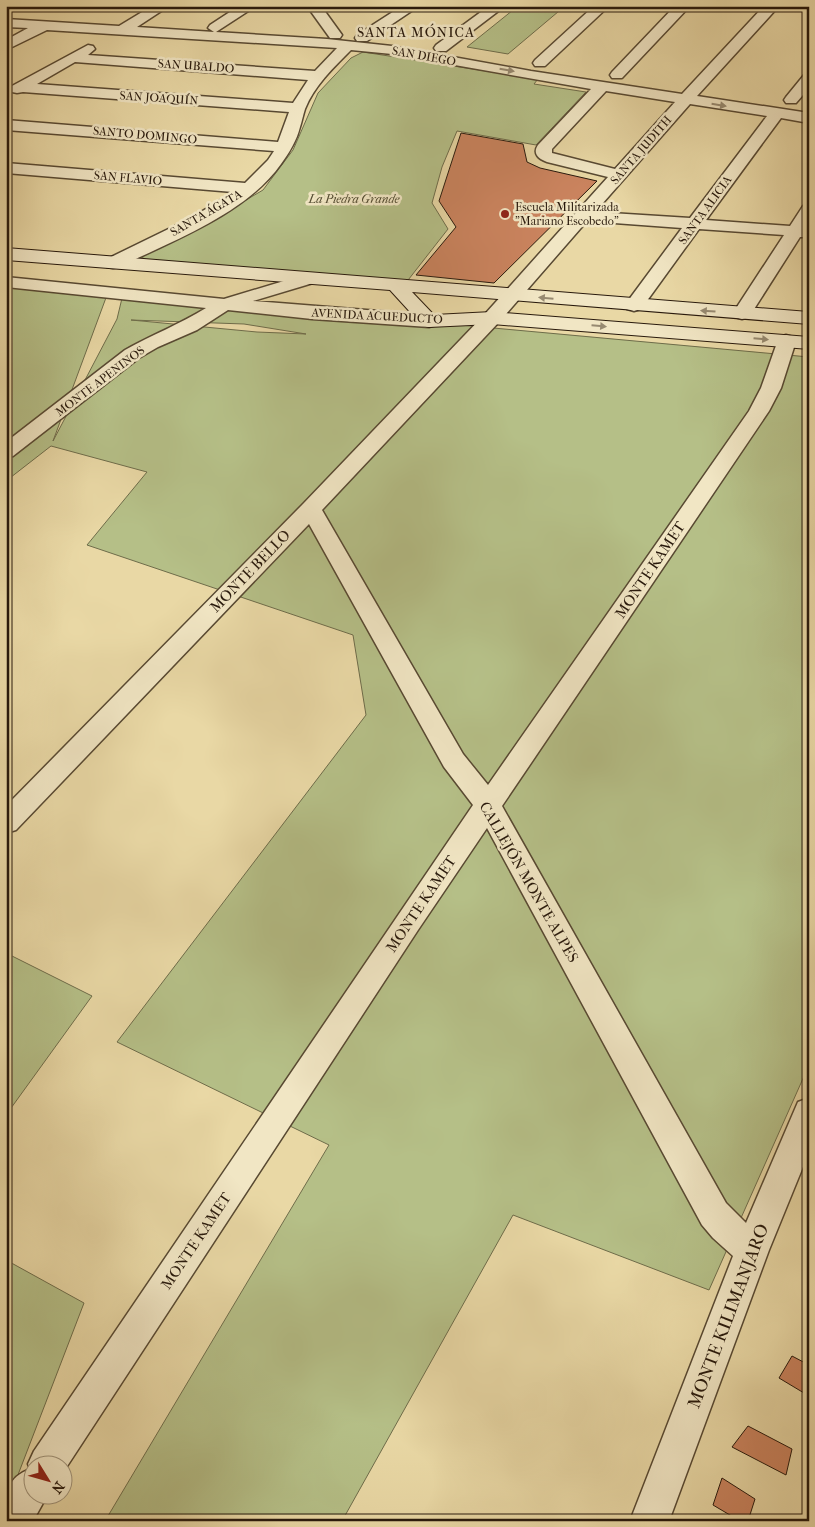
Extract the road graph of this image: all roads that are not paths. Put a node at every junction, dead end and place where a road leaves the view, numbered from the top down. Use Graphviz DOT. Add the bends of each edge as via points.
graph roads {
  1 [pos="162,6"];
  2 [pos="249,6"];
  3 [pos="314,6"];
  4 [pos="412,6"];
  5 [pos="498,6"];
  6 [pos="602,6"];
  7 [pos="683,6"];
  8 [pos="772,6"];
  9 [pos="6,14"];
  10 [pos="56,19"];
  11 [pos="6,23"];
  12 [pos="129,26"];
  13 [pos="215,28"];
  14 [pos="348,39"];
  15 [pos="6,46"];
  16 [pos="441,48"];
  17 [pos="72,58"];
  18 [pos="540,63"];
  19 [pos="617,75"];
  20 [pos="320,76"];
  21 [pos="809,78"];
  22 [pos="653,80"];
  23 [pos="681,84"];
  24 [pos="602,86"];
  25 [pos="699,86"];
  26 [pos="20,87"];
  27 [pos="718,89"];
  28 [pos="6,95"];
  29 [pos="685,100"];
  30 [pos="791,100"];
  31 [pos="809,103"];
  32 [pos="774,106"];
  33 [pos="297,108"];
  34 [pos="809,118"];
  35 [pos="6,125"];
  36 [pos="284,147"];
  37 [pos="6,168"];
  38 [pos="620,175"];
  39 [pos="249,188"];
  40 [pos="809,210"];
  41 [pos="583,216"];
  42 [pos="694,224"];
  43 [pos="802,232"];
  44 [pos="6,254"];
  45 [pos="113,263"];
  46 [pos="307,279"];
  47 [pos="6,282"];
  48 [pos="398,287"];
  49 [pos="512,296"];
  50 [pos="225,304"];
  51 [pos="634,305"];
  52 [pos="742,313"];
  53 [pos="492,318"];
  54 [pos="809,318"];
  55 [pos="429,321"];
  56 [pos="798,342"];
  57 [pos="6,452"];
  58 [pos="311,509"];
  59 [pos="488,806"];
  60 [pos="6,823"];
  61 [pos="809,1112"];
  62 [pos="752,1250"];
  63 [pos="54,1454"];
  64 [pos="22,1502"];
  65 [pos="10,1521"];
  66 [pos="649,1521"];
  1 -- 12 [label="street"];
  2 -- 13 [label="street"];
  3 -- 14 [label="street"];
  4 -- 14 [label="street, SANTA ÁGATA"];
  5 -- 16 [label="street"];
  6 -- 18 [label="street"];
  7 -- 19 [label="street"];
  8 -- 25 [label="street, SANTA JUDITH"];
  9 -- 10 [label="street, SAN DIEGO"];
  10 -- 11 [label="street, SAN DIEGO"];
  10 -- 12 [label="street, SAN DIEGO"];
  10 -- 15 [label="street"];
  12 -- 13 [label="street, SAN DIEGO"];
  12 -- 14 [label="street, SAN DIEGO"];
  12 -- 17 [label="street"];
  13 -- 14 [label="street, SAN DIEGO"];
  14 -- 16 [label="street, SAN DIEGO"];
  14 -- 20 [label="street, SANTA ÁGATA"];
  14 -- 24 [label="street, SAN DIEGO, one-way" via="392,50"];
  16 -- 18 [label="street, SAN DIEGO"];
  17 -- 20 [label="street, SAN UBALDO"];
  17 -- 26 [label="street"];
  18 -- 19 [label="street, SAN DIEGO"];
  19 -- 22 [label="street, SAN DIEGO"];
  20 -- 33 [label="street, SANTA ÁGATA"];
  21 -- 30 [label="street"];
  23 -- 25 [label="street"];
  24 -- 29 [label="street, SAN DIEGO"];
  24 -- 38 [label="street" via="543,152 564,163"];
  25 -- 27 [label="street"];
  25 -- 29 [label="street, SANTA JUDITH"];
  26 -- 28 [label="street"];
  26 -- 33 [label="street, SAN JOAQUÍN"];
  29 -- 32 [label="street, SAN DIEGO, one-way"];
  29 -- 38 [label="street, SANTA JUDITH"];
  30 -- 31 [label="street, SAN DIEGO"];
  30 -- 32 [label="street, SAN DIEGO"];
  32 -- 34 [label="street, SAN DIEGO"];
  32 -- 42 [label="street, SANTA ALICIA"];
  33 -- 36 [label="street, SANTA ÁGATA"];
  35 -- 36 [label="street, SANTO DOMINGO"];
  36 -- 39 [label="street, SANTA ÁGATA"];
  37 -- 39 [label="street, SAN FLAVIO"];
  38 -- 41 [label="street, SANTA JUDITH"];
  39 -- 45 [label="street, SANTA ÁGATA" via="202,218"];
  40 -- 43 [label="street"];
  41 -- 42 [label="street"];
  41 -- 49 [label="street, SANTA JUDITH"];
  42 -- 43 [label="street"];
  42 -- 51 [label="street, SANTA ALICIA"];
  43 -- 52 [label="street"];
  44 -- 45 [label="street, AVENIDA ACUEDUCTO"];
  45 -- 46 [label="street, AVENIDA ACUEDUCTO"];
  46 -- 48 [label="street, AVENIDA ACUEDUCTO"];
  46 -- 50 [label="street"];
  47 -- 50 [label="street, AVENIDA ACUEDUCTO"];
  48 -- 49 [label="street, AVENIDA ACUEDUCTO"];
  48 -- 55 [label="street"];
  51 -- 49 [label="street, AVENIDA ACUEDUCTO, one-way"];
  49 -- 53 [label="street, SANTA JUDITH"];
  50 -- 55 [label="street, AVENIDA ACUEDUCTO"];
  50 -- 57 [label="street, MONTE APENINOS" via="190,326 132,354"];
  52 -- 51 [label="street, AVENIDA ACUEDUCTO, one-way"];
  52 -- 54 [label="street, AVENIDA ACUEDUCTO"];
  53 -- 55 [label="street, AVENIDA ACUEDUCTO"];
  53 -- 56 [label="street, AVENIDA ACUEDUCTO, one-way"];
  53 -- 58 [label="street, MONTE BELLO"];
  56 -- 59 [label="street, MONTE KAMET" via="759,411"];
  58 -- 59 [label="street, CALLEJÓN MONTE ALPES" via="452,760"];
  58 -- 60 [label="street, MONTE BELLO"];
  59 -- 62 [label="street, CALLEJÓN MONTE ALPES" via="714,1214"];
  59 -- 63 [label="street, MONTE KAMET"];
  61 -- 62 [label="street, MONTE KILIMANJARO"];
  62 -- 66 [label="street, MONTE KILIMANJARO"];
  64 -- 65 [label="street"];
}
